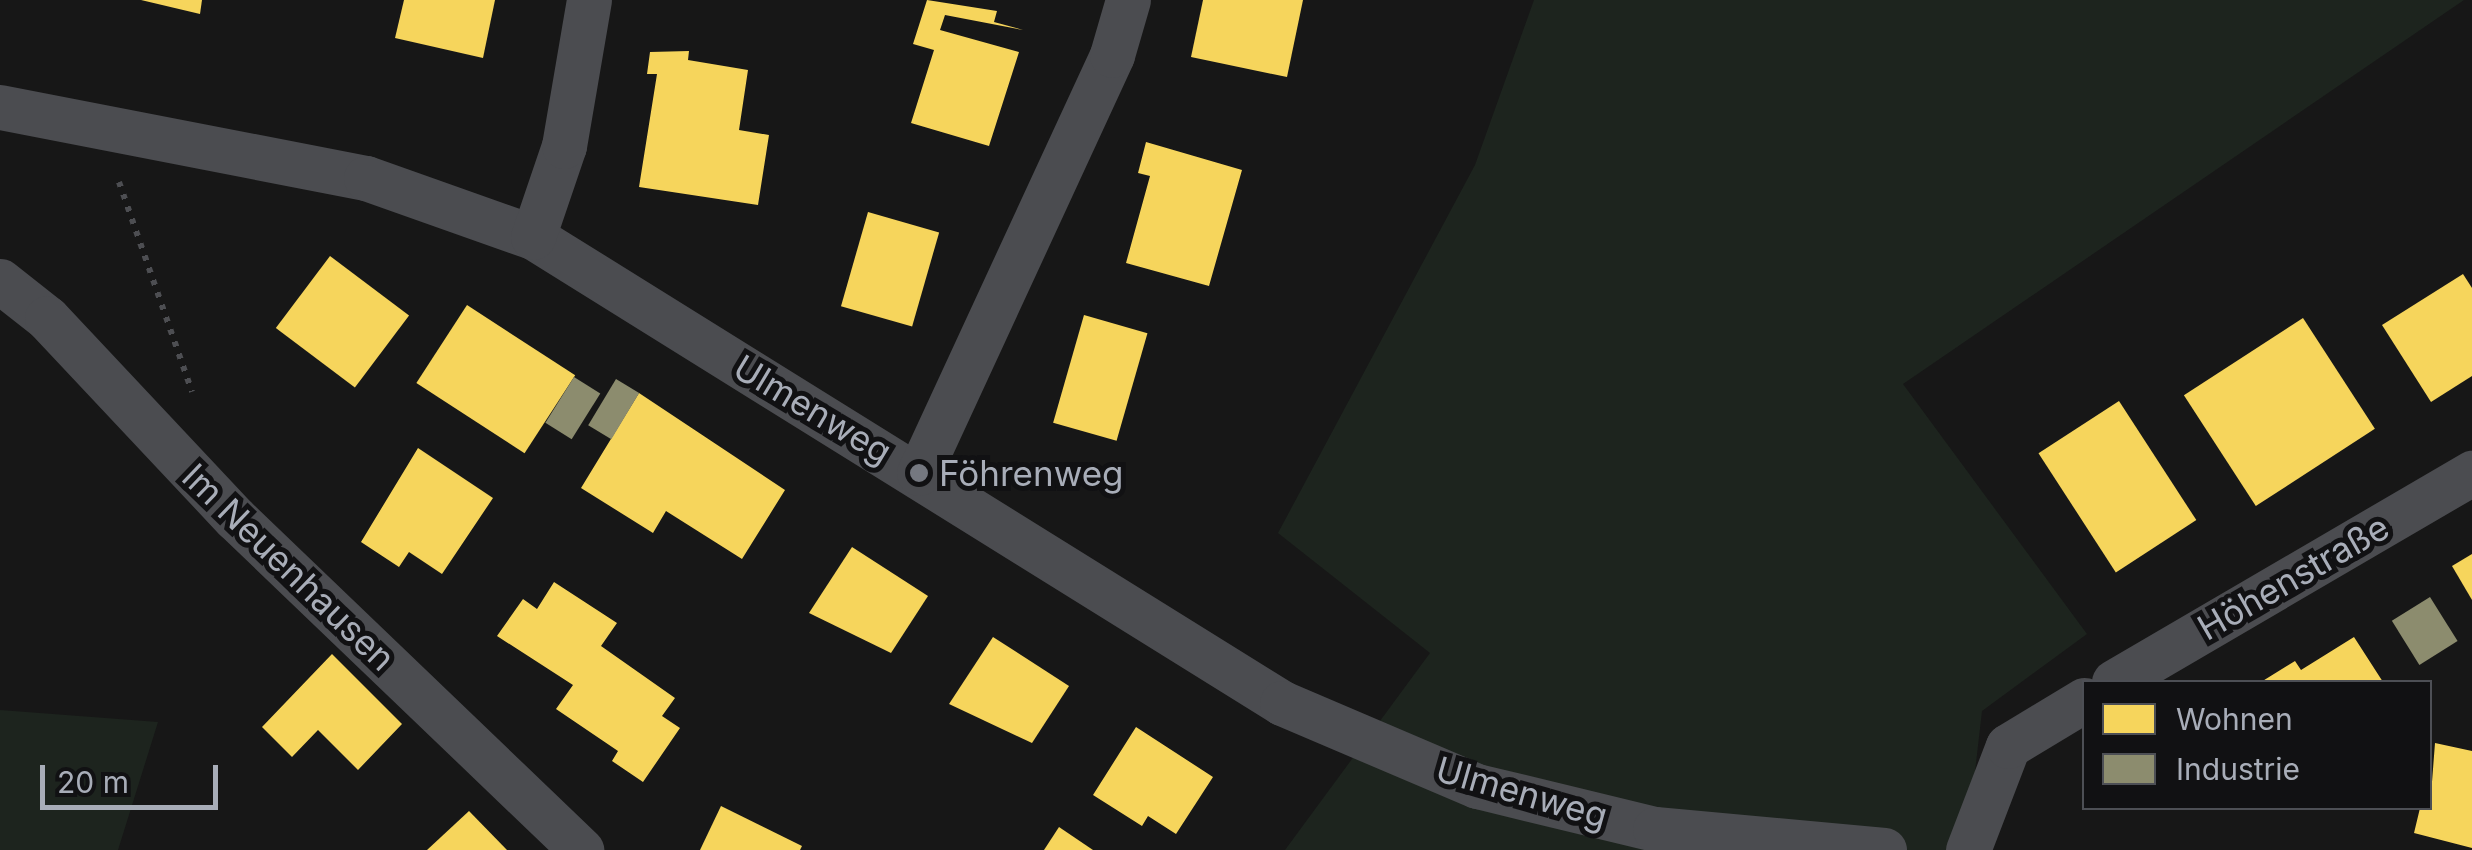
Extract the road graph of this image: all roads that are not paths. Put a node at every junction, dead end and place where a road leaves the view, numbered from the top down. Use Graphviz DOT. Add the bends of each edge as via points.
graph roads {
  1 [pos="589,0"];
  2 [pos="1128,0"];
  3 [pos="0,107"];
  4 [pos="533,237"];
  5 [pos="0,281"];
  6 [pos="2472,472"];
  7 [pos="919,474"];
  8 [pos="2117,680"];
  9 [pos="2082,701"];
  10 [pos="582,850"];
  11 [pos="1884,850"];
  12 [pos="1968,850"];
  1 -- 4 [label="street" via="564,146"];
  2 -- 7 [label="street" via="1112,55"];
  3 -- 4 [label="street, Ulmenweg" via="366,178"];
  4 -- 7 [label="street, Ulmenweg"];
  5 -- 10 [label="street, Im Neuenhausen"];
  6 -- 8 [label="street, Höhenstraße"];
  7 -- 11 [label="street, Ulmenweg" via="1282,703 1477,786 1655,830"];
  9 -- 12 [label="street" via="2008,746"];
}
